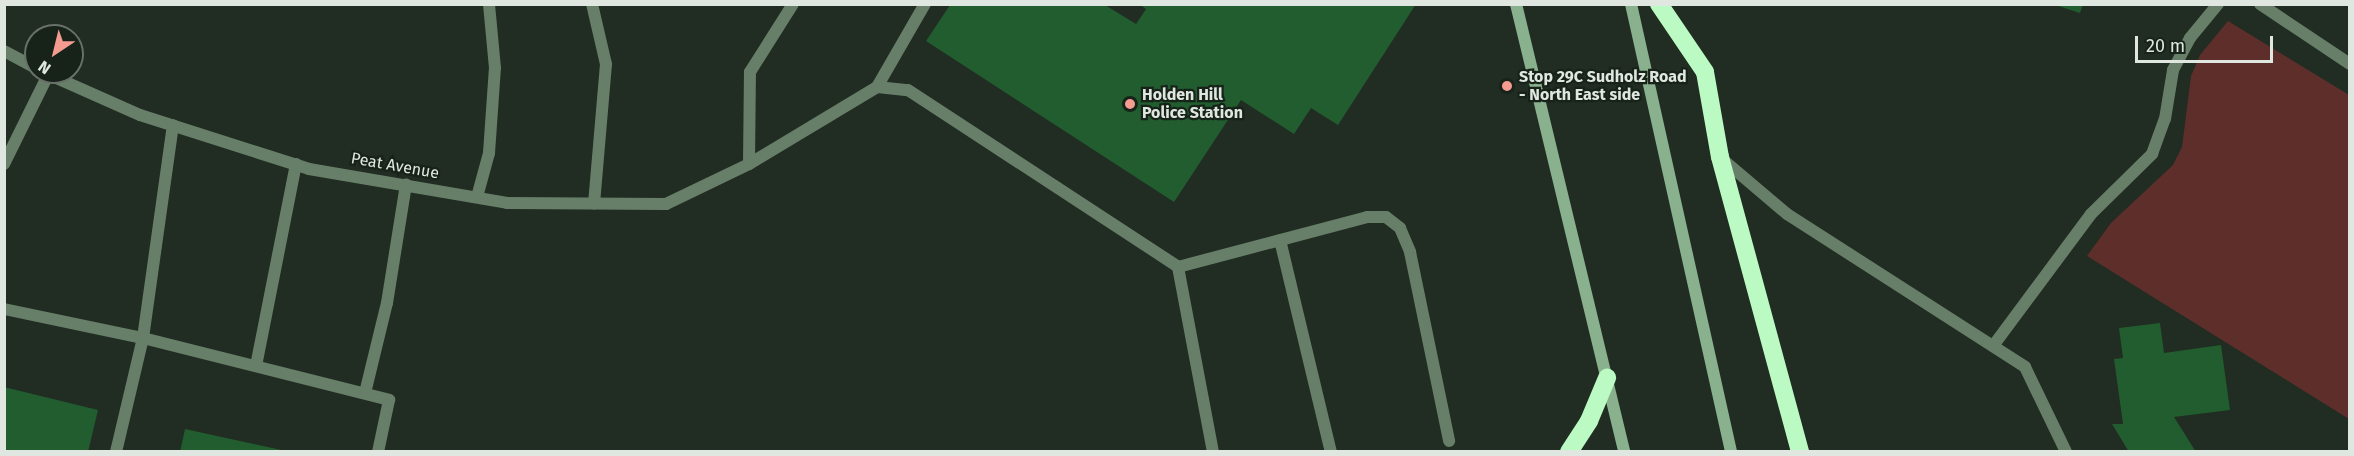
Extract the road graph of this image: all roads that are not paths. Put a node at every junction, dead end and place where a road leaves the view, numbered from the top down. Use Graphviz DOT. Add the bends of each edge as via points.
graph roads {
  1 [pos="489,4"];
  2 [pos="592,4"];
  3 [pos="793,4"];
  4 [pos="925,4"];
  5 [pos="1516,4"];
  6 [pos="1631,4"];
  7 [pos="1659,4"];
  8 [pos="2218,4"];
  9 [pos="2260,4"];
  10 [pos="4,51"];
  11 [pos="24,62"];
  12 [pos="2349,64"];
  13 [pos="40,84"];
  14 [pos="72,84"];
  15 [pos="877,87"];
  16 [pos="173,125"];
  17 [pos="1720,157"];
  18 [pos="4,164"];
  19 [pos="296,164"];
  20 [pos="749,164"];
  21 [pos="406,185"];
  22 [pos="477,197"];
  23 [pos="594,203"];
  24 [pos="1280,240"];
  25 [pos="1178,267"];
  26 [pos="4,309"];
  27 [pos="143,338"];
  28 [pos="1993,346"];
  29 [pos="256,366"];
  30 [pos="1607,378"];
  31 [pos="365,393"];
  32 [pos="1449,441"];
  33 [pos="116,452"];
  34 [pos="378,452"];
  35 [pos="1213,452"];
  36 [pos="1331,452"];
  37 [pos="1569,452"];
  38 [pos="1624,452"];
  39 [pos="1731,452"];
  40 [pos="1800,452"];
  41 [pos="2066,452"];
  1 -- 22 [label="street" via="495,68 489,153"];
  2 -- 23 [label="street" via="606,64"];
  3 -- 20 [label="street" via="750,72"];
  4 -- 15 [label="street"];
  5 -- 30 [label="main road"];
  6 -- 39 [label="main road"];
  7 -- 17 [label="highway" via="1705,72"];
  8 -- 28 [label="street" via="2190,38 2173,70 2165,118 2152,154 2091,214"];
  9 -- 12 [label="street"];
  10 -- 11 [label="street"];
  13 -- 18 [label="street"];
  14 -- 16 [label="street, Peat Avenue"];
  15 -- 20 [label="street, Peat Avenue"];
  15 -- 25 [label="street" via="909,90"];
  16 -- 19 [label="street, Peat Avenue"];
  16 -- 27 [label="street"];
  17 -- 28 [label="street" via="1787,214"];
  17 -- 40 [label="highway"];
  19 -- 21 [label="street, Peat Avenue"];
  19 -- 29 [label="street"];
  20 -- 23 [label="street, Peat Avenue" via="666,204"];
  21 -- 22 [label="street, Peat Avenue"];
  21 -- 31 [label="street" via="387,303"];
  22 -- 23 [label="street, Peat Avenue" via="507,202"];
  24 -- 25 [label="street"];
  24 -- 32 [label="street" via="1367,217 1386,217 1400,228 1410,252"];
  24 -- 36 [label="street"];
  25 -- 35 [label="street"];
  26 -- 27 [label="street"];
  27 -- 29 [label="street"];
  27 -- 33 [label="street"];
  28 -- 41 [label="street" via="2025,367"];
  29 -- 31 [label="street"];
  30 -- 37 [label="highway" via="1589,421"];
  30 -- 38 [label="main road"];
  31 -- 34 [label="street" via="389,400"];
}
